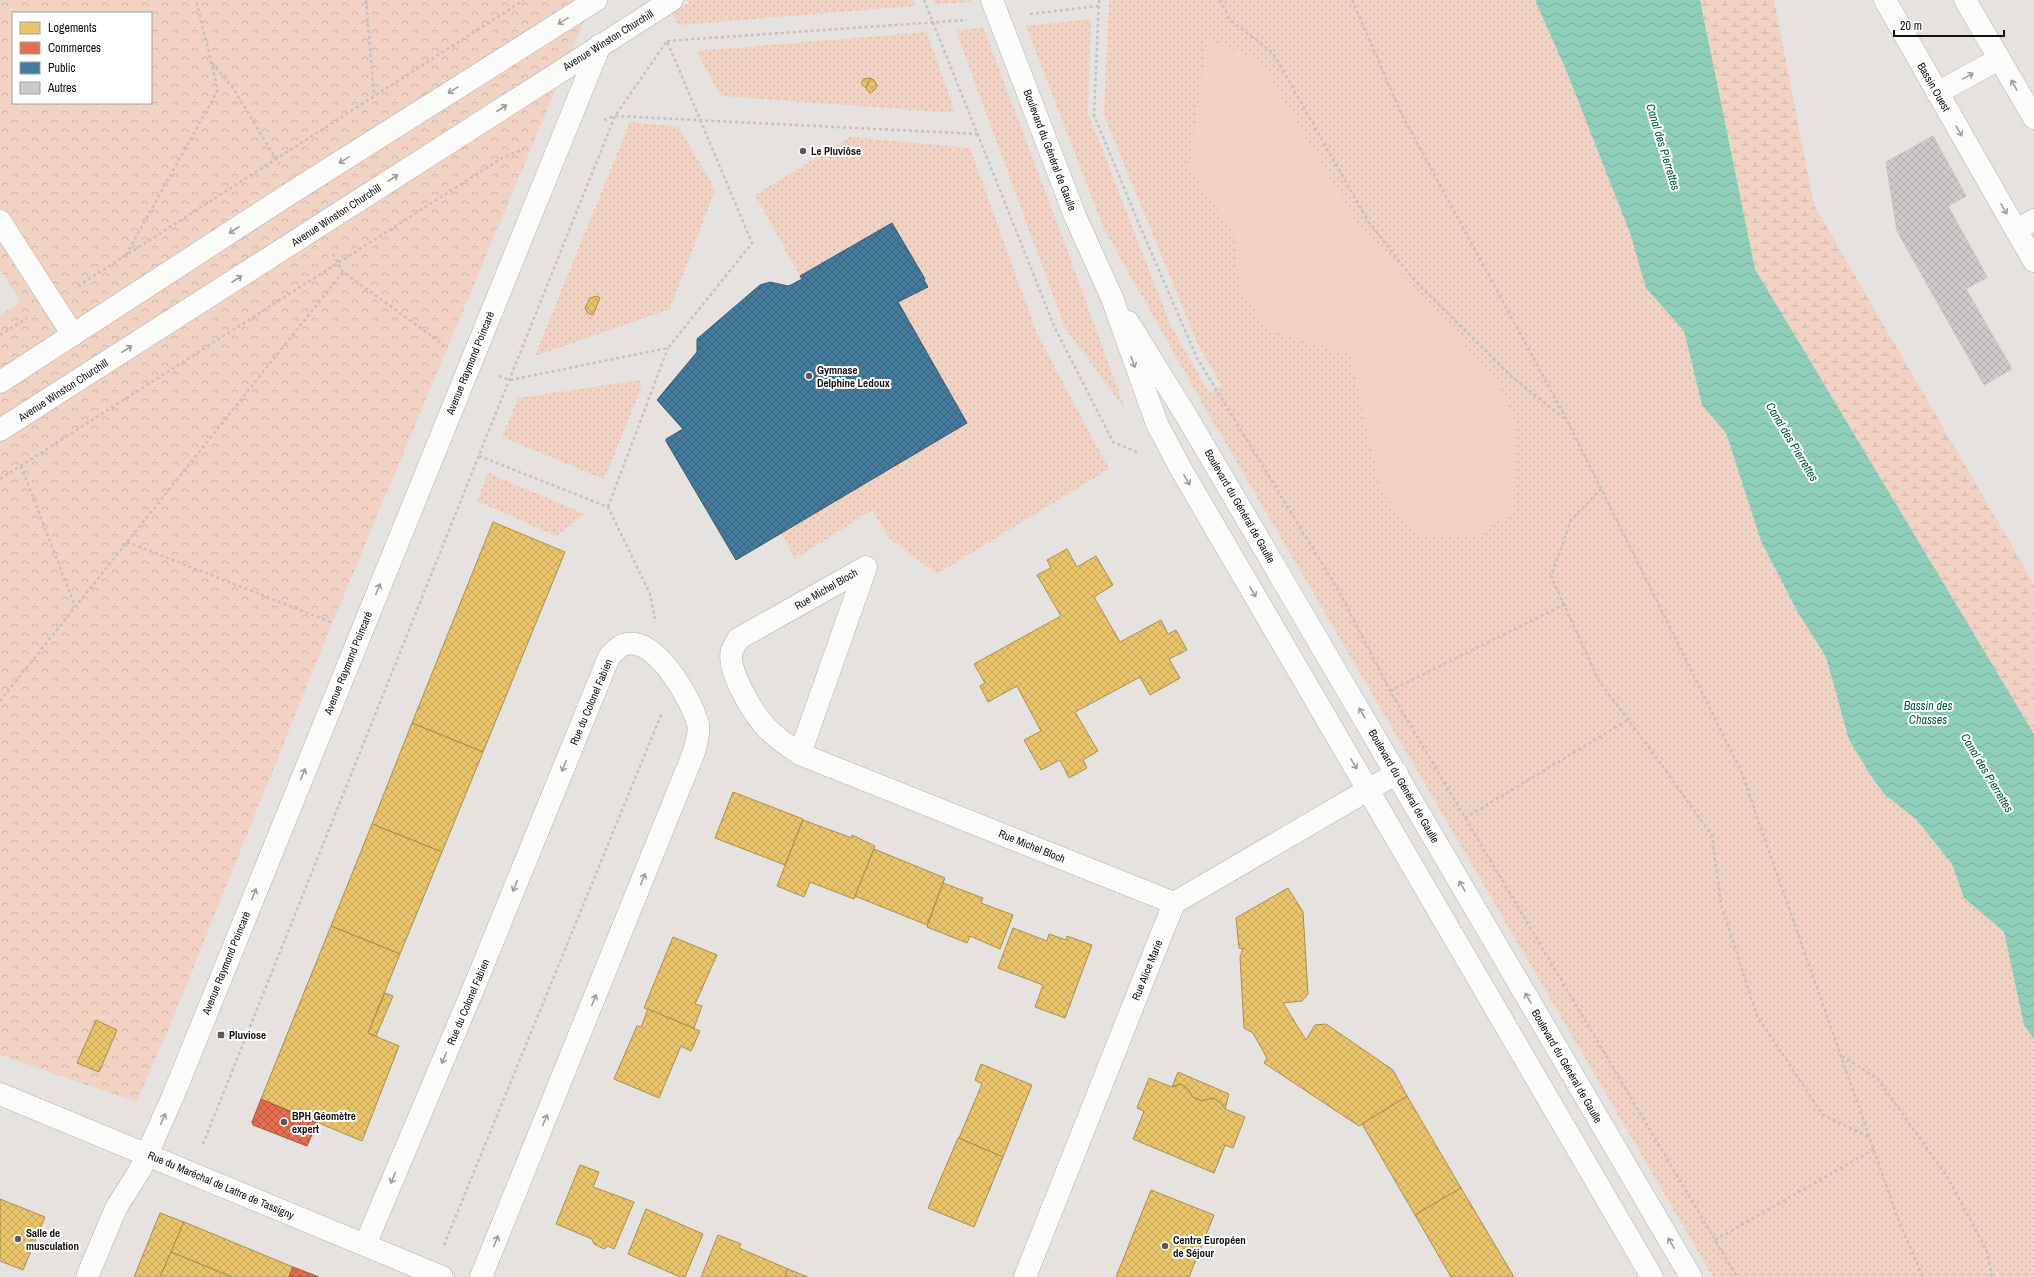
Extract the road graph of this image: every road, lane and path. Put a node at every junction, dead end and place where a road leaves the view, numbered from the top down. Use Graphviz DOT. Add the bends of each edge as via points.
graph roads {
  1 [pos="196,0"];
  2 [pos="366,0"];
  3 [pos="524,0"];
  4 [pos="596,0"];
  5 [pos="672,0"];
  6 [pos="924,0"];
  7 [pos="1099,0"];
  8 [pos="1220,0"];
  9 [pos="1352,0"];
  10 [pos="1884,0"];
  11 [pos="1966,0"];
  12 [pos="1099,6"];
  13 [pos="995,9"];
  14 [pos="932,22"];
  15 [pos="667,41"];
  16 [pos="600,45"];
  17 [pos="1999,59"];
  18 [pos="1938,93"];
  19 [pos="374,96"];
  20 [pos="615,116"];
  21 [pos="2034,118"];
  22 [pos="700,120"];
  23 [pos="977,134"];
  24 [pos="502,158"];
  25 [pos="0,220"];
  26 [pos="2025,225"];
  27 [pos="125,256"];
  28 [pos="2034,261"];
  29 [pos="343,272"];
  30 [pos="1112,298"];
  31 [pos="51,302"];
  32 [pos="0,335"];
  33 [pos="72,335"];
  34 [pos="668,348"];
  35 [pos="510,380"];
  36 [pos="0,382"];
  37 [pos="1568,422"];
  38 [pos="0,430"];
  39 [pos="479,456"];
  40 [pos="21,466"];
  41 [pos="1182,471"];
  42 [pos="0,479"];
  43 [pos="1601,488"];
  44 [pos="608,507"];
  45 [pos="127,542"];
  46 [pos="1565,604"];
  47 [pos="76,606"];
  48 [pos="360,633"];
  49 [pos="663,661"];
  50 [pos="675,680"];
  51 [pos="1390,691"];
  52 [pos="0,701"];
  53 [pos="1628,720"];
  54 [pos="800,754"];
  55 [pos="1397,773"];
  56 [pos="1369,790"];
  57 [pos="1465,818"];
  58 [pos="1174,902"];
  59 [pos="1842,1055"];
  60 [pos="0,1094"];
  61 [pos="1870,1137"];
  62 [pos="1874,1149"];
  63 [pos="147,1154"];
  64 [pos="192,1173"];
  65 [pos="1715,1240"];
  66 [pos="364,1245"];
  67 [pos="437,1275"];
  68 [pos="87,1277"];
  69 [pos="481,1277"];
  70 [pos="1025,1277"];
  71 [pos="1652,1277"];
  72 [pos="1691,1277"];
  73 [pos="1737,1277"];
  74 [pos="1923,1277"];
  75 [pos="1992,1277"];
  1 -- 27 [label="path" via="218,90"];
  2 -- 19 [label="path"];
  3 -- 19 [label="path"];
  4 -- 33 [label="street, one-way"];
  5 -- 16 [label="street, Avenue Winston Churchill"];
  6 -- 14 [label="path"];
  7 -- 12 [label="path"];
  8 -- 37 [label="path" via="1230,20 1273,53 1368,221 1414,280 1511,376"];
  9 -- 37 [label="path" via="1402,113"];
  10 -- 18 [label="street, Bassin Ouest"];
  11 -- 17 [label="street"];
  12 -- 13 [label="path"];
  12 -- 51 [label="path" via="1094,115 1139,224 1197,358 1340,593"];
  13 -- 14 [label="path"];
  13 -- 30 [label="street, Boulevard du Général de Gaulle" via="1075,216"];
  14 -- 15 [label="path"];
  14 -- 23 [label="path"];
  15 -- 20 [label="path"];
  15 -- 22 [label="path"];
  38 -- 16 [label="street, Avenue Winston Churchill, one-way"];
  48 -- 16 [label="street, Avenue Raymond Poincaré, one-way"];
  18 -- 17 [label="street, one-way"];
  21 -- 17 [label="street, one-way"];
  18 -- 26 [label="street, Bassin Ouest, one-way" via="1985,175"];
  19 -- 27 [label="path"];
  20 -- 22 [label="path"];
  20 -- 35 [label="path"];
  22 -- 23 [label="path"];
  22 -- 34 [label="path" via="752,243"];
  23 -- 41 [label="path" via="1054,326 1112,442"];
  24 -- 40 [label="path"];
  25 -- 31 [label="street"];
  26 -- 28 [label="street"];
  27 -- 31 [label="path"];
  29 -- 45 [label="path"];
  30 -- 41 [label="street, Boulevard du Général de Gaulle, one-way" via="1157,424"];
  55 -- 30 [label="street, Boulevard du Général de Gaulle, one-way" via="1160,371"];
  31 -- 32 [label="path"];
  31 -- 33 [label="street"];
  33 -- 36 [label="street"];
  34 -- 35 [label="path"];
  34 -- 44 [label="path"];
  35 -- 39 [label="path"];
  37 -- 43 [label="path"];
  39 -- 44 [label="path"];
  39 -- 64 [label="path"];
  40 -- 42 [label="path"];
  40 -- 47 [label="path"];
  41 -- 56 [label="street, Boulevard du Général de Gaulle, one-way"];
  43 -- 46 [label="path" via="1571,520 1551,576"];
  43 -- 59 [label="path" via="1741,771"];
  44 -- 49 [label="path" via="650,594"];
  45 -- 47 [label="path"];
  45 -- 48 [label="path"];
  46 -- 51 [label="path"];
  46 -- 53 [label="path" via="1599,682"];
  47 -- 52 [label="path"];
  63 -- 48 [label="street, Avenue Raymond Poincaré, one-way"];
  49 -- 50 [label="street, Rue du Colonel Fabien"];
  49 -- 66 [label="street, Rue du Colonel Fabien, one-way" via="652,650 635,644 623,645 609,657 472,992"];
  50 -- 67 [label="path"];
  69 -- 50 [label="street, Rue du Colonel Fabien, one-way" via="694,752 699,726 690,704"];
  51 -- 57 [label="path"];
  53 -- 57 [label="path"];
  53 -- 61 [label="path" via="1712,836 1721,904 1757,1016 1823,1115"];
  54 -- 54 [label="street, Rue Michel Bloch" via="837,649 866,567 738,639 732,651 731,663 735,678 764,726"];
  54 -- 58 [label="street, Rue Michel Bloch"];
  55 -- 56 [label="street"];
  72 -- 55 [label="street, Boulevard du Général de Gaulle, one-way"];
  56 -- 58 [label="street"];
  56 -- 71 [label="street, Boulevard du Général de Gaulle"];
  57 -- 65 [label="path"];
  58 -- 70 [label="street, Rue Alice Marie"];
  59 -- 61 [label="path"];
  59 -- 75 [label="path" via="1878,1079 1948,1178 1987,1251"];
  60 -- 63 [label="street, Rue du Maréchal de Lattre de Tassigny"];
  61 -- 62 [label="path"];
  62 -- 65 [label="path"];
  62 -- 74 [label="path" via="1898,1219"];
  63 -- 64 [label="street, Rue du Maréchal de Lattre de Tassigny"];
  63 -- 68 [label="street, Avenue Raymond Poincaré" via="116,1208"];
  64 -- 66 [label="street, Rue du Maréchal de Lattre de Tassigny"];
  65 -- 73 [label="path"];
  66 -- 67 [label="street, Rue du Maréchal de Lattre de Tassigny"];
}
